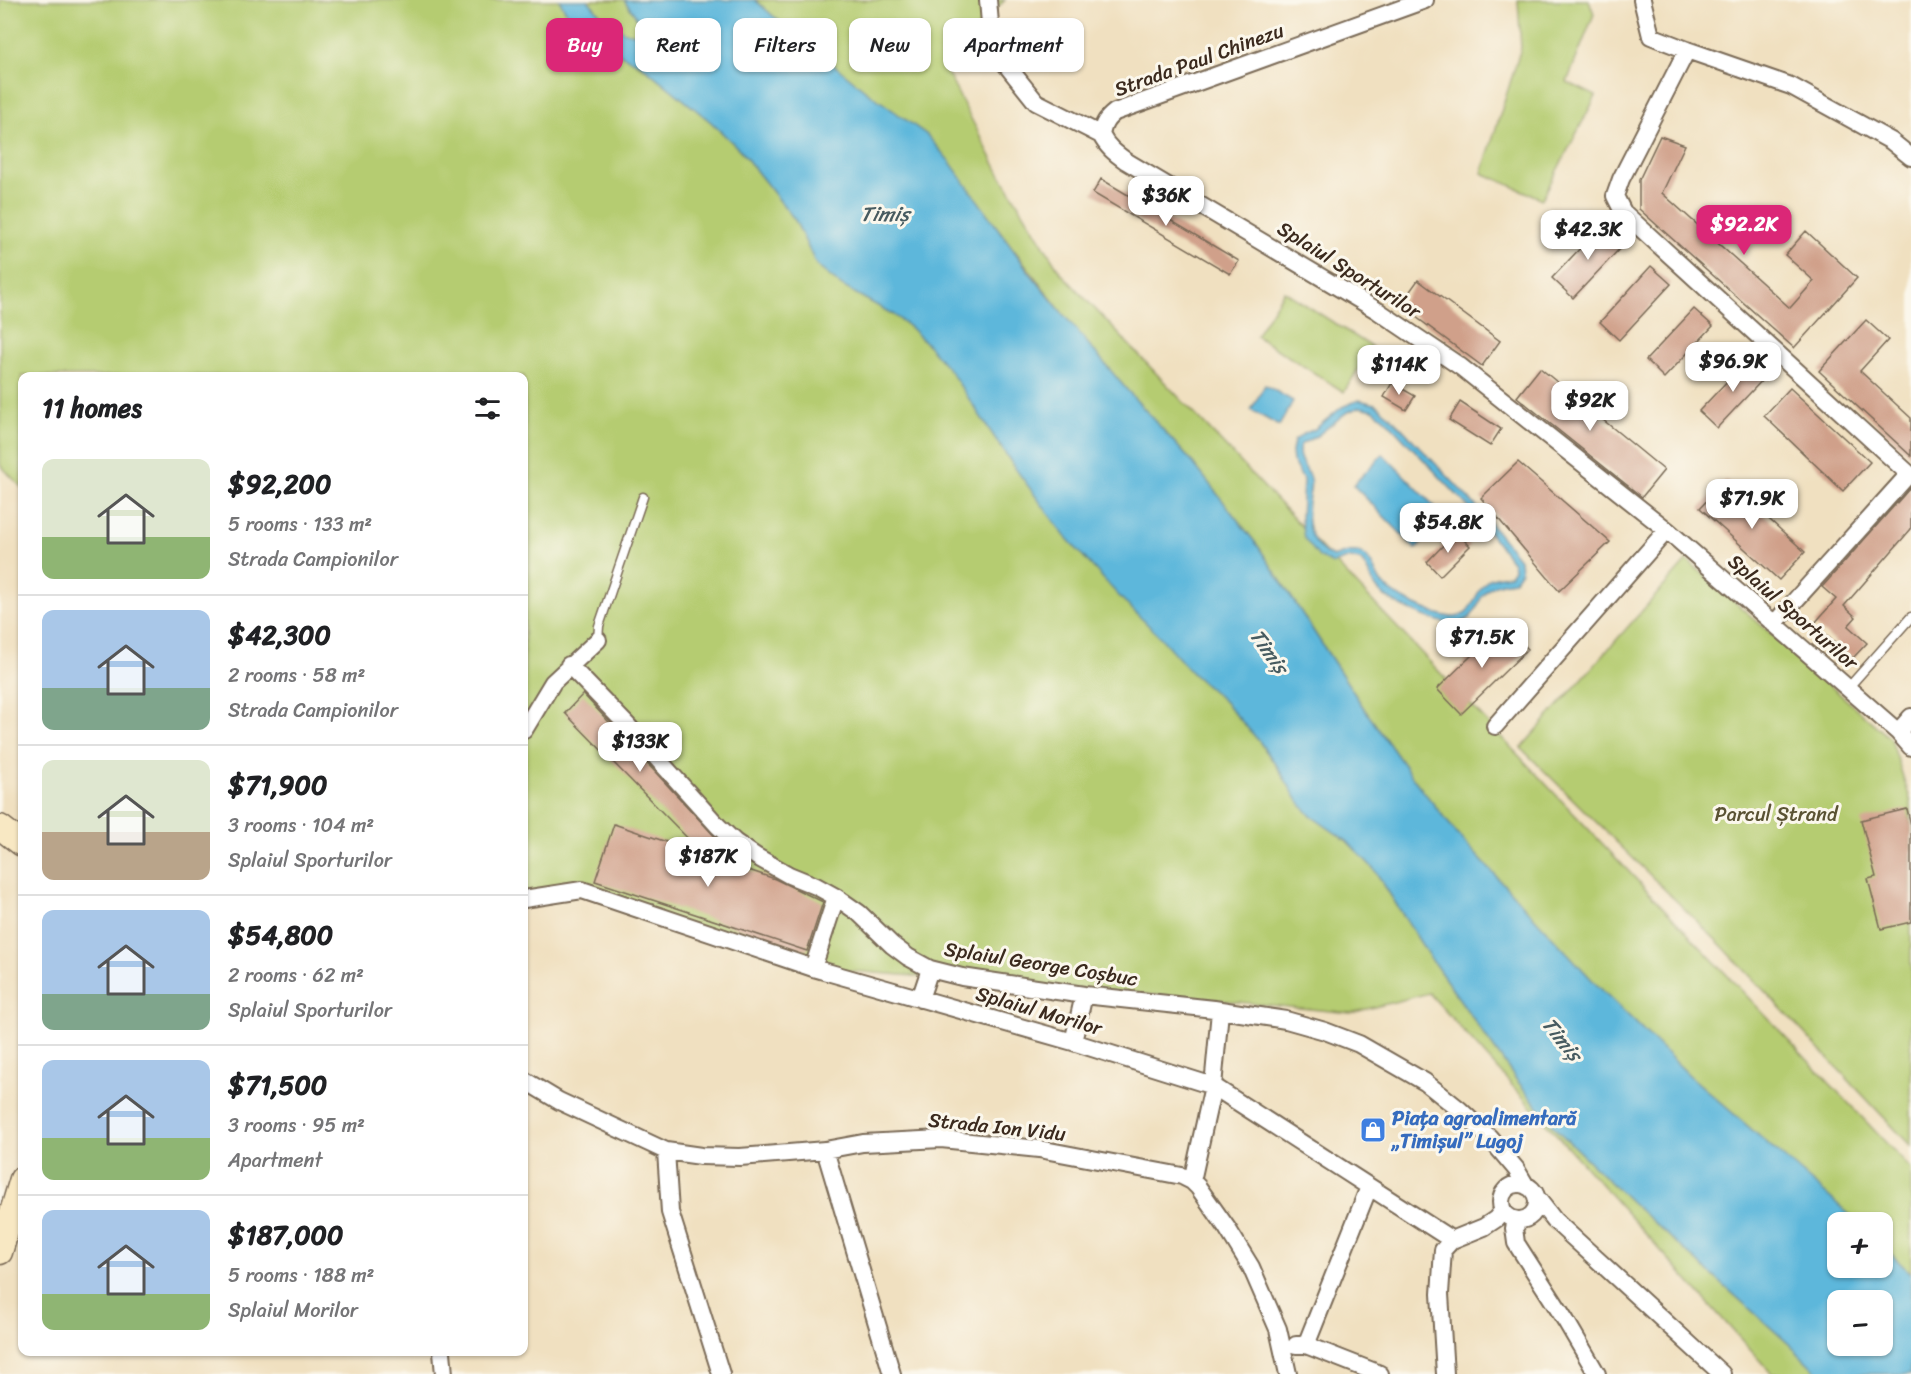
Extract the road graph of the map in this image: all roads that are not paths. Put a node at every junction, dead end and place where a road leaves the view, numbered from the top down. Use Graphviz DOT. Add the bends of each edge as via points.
graph roads {
  1 [pos="988,0"];
  2 [pos="1425,0"];
  3 [pos="1642,0"];
  4 [pos="1687,50"];
  5 [pos="1101,135"];
  6 [pos="1911,157"];
  7 [pos="1910,475"];
  8 [pos="643,497"];
  9 [pos="1667,530"];
  10 [pos="1911,617"];
  11 [pos="1774,624"];
  12 [pos="598,640"];
  13 [pos="569,665"];
  14 [pos="1848,688"];
  15 [pos="1911,717"];
  16 [pos="528,723"];
  17 [pos="1495,726"];
  18 [pos="1898,732"];
  19 [pos="1911,747"];
  20 [pos="0,827"];
  21 [pos="18,841"];
  22 [pos="836,897"];
  23 [pos="528,898"];
  24 [pos="813,968"];
  25 [pos="930,969"];
  26 [pos="1084,995"];
  27 [pos="920,999"];
  28 [pos="1220,1011"];
  29 [pos="1073,1042"];
  30 [pos="528,1082"];
  31 [pos="1213,1086"];
  32 [pos="825,1150"];
  33 [pos="666,1151"];
  34 [pos="1192,1181"];
  35 [pos="18,1192"];
  36 [pos="1367,1192"];
  37 [pos="1532,1192"];
  38 [pos="1503,1210"];
  39 [pos="1525,1218"];
  40 [pos="1554,1220"];
  41 [pos="1452,1240"];
  42 [pos="0,1252"];
  43 [pos="1283,1345"];
  44 [pos="1306,1345"];
  45 [pos="442,1356"];
  46 [pos="444,1374"];
  47 [pos="721,1374"];
  48 [pos="892,1374"];
  49 [pos="1288,1374"];
  50 [pos="1380,1374"];
  51 [pos="1445,1374"];
  52 [pos="1597,1374"];
  53 [pos="1722,1374"];
  1 -- 5 [label="street" via="992,47 1036,102"];
  2 -- 5 [label="street, Strada Paul Chinezu" via="1115,112 1107,118"];
  3 -- 4 [label="street" via="1651,36"];
  4 -- 6 [label="street" via="1791,86 1891,141"];
  4 -- 7 [label="street" via="1621,179 1615,196 1623,212"];
  5 -- 9 [label="street, Splaiul Sporturilor" via="1113,152 1126,161 1378,311 1461,367"];
  7 -- 11 [label="street"];
  8 -- 12 [label="lane" via="599,626"];
  9 -- 11 [label="street, Splaiul Sporturilor"];
  9 -- 17 [label="street"];
  10 -- 14 [label="lane"];
  11 -- 14 [label="street, Splaiul Sporturilor"];
  12 -- 13 [label="street"];
  13 -- 16 [label="street" via="553,682"];
  13 -- 22 [label="street, Splaiul George Coșbuc" via="735,842"];
  14 -- 18 [label="street, Splaiul Sporturilor"];
  15 -- 18 [label="street"];
  18 -- 19 [label="street, Splaiul Sporturilor"];
  20 -- 21 [label="main road"];
  22 -- 24 [label="street"];
  22 -- 25 [label="street, Splaiul George Coșbuc" via="892,945"];
  23 -- 24 [label="street, Splaiul Morilor" via="582,890"];
  24 -- 27 [label="street, Splaiul Morilor"];
  25 -- 26 [label="street, Splaiul George Coșbuc"];
  25 -- 27 [label="street"];
  26 -- 28 [label="street, Splaiul George Coșbuc"];
  26 -- 29 [label="street"];
  27 -- 29 [label="street, Splaiul Morilor"];
  28 -- 31 [label="street"];
  28 -- 37 [label="street, Splaiul George Coșbuc" via="1286,1020 1325,1031 1390,1061 1425,1082 1467,1117 1503,1153"];
  29 -- 31 [label="street, Splaiul Morilor"];
  30 -- 33 [label="street, Strada Ion Vidu"];
  31 -- 34 [label="street"];
  31 -- 41 [label="street, Splaiul Morilor"];
  32 -- 33 [label="street, Strada Ion Vidu" via="740,1157"];
  32 -- 34 [label="street, Strada Ion Vidu" via="903,1140 981,1142 1040,1149"];
  32 -- 48 [label="street"];
  33 -- 47 [label="street" via="670,1212"];
  34 -- 43 [label="street" via="1251,1267"];
  35 -- 42 [label="main road"];
  36 -- 44 [label="street"];
  37 -- 38 [label="street" via="1518,1184 1511,1186 1505,1191"];
  37 -- 39 [label="street" via="1537,1205"];
  37 -- 40 [label="street, Splaiul George Coșbuc"];
  38 -- 39 [label="street" via="1507,1216"];
  38 -- 41 [label="street" via="1484,1227"];
  39 -- 40 [label="street"];
  39 -- 52 [label="street" via="1514,1228 1516,1243"];
  40 -- 53 [label="street, Splaiul George Coșbuc"];
  41 -- 51 [label="street" via="1443,1250 1442,1259"];
  43 -- 44 [label="street"];
  43 -- 49 [label="street"];
  44 -- 50 [label="street"];
  45 -- 46 [label="street"];
}
